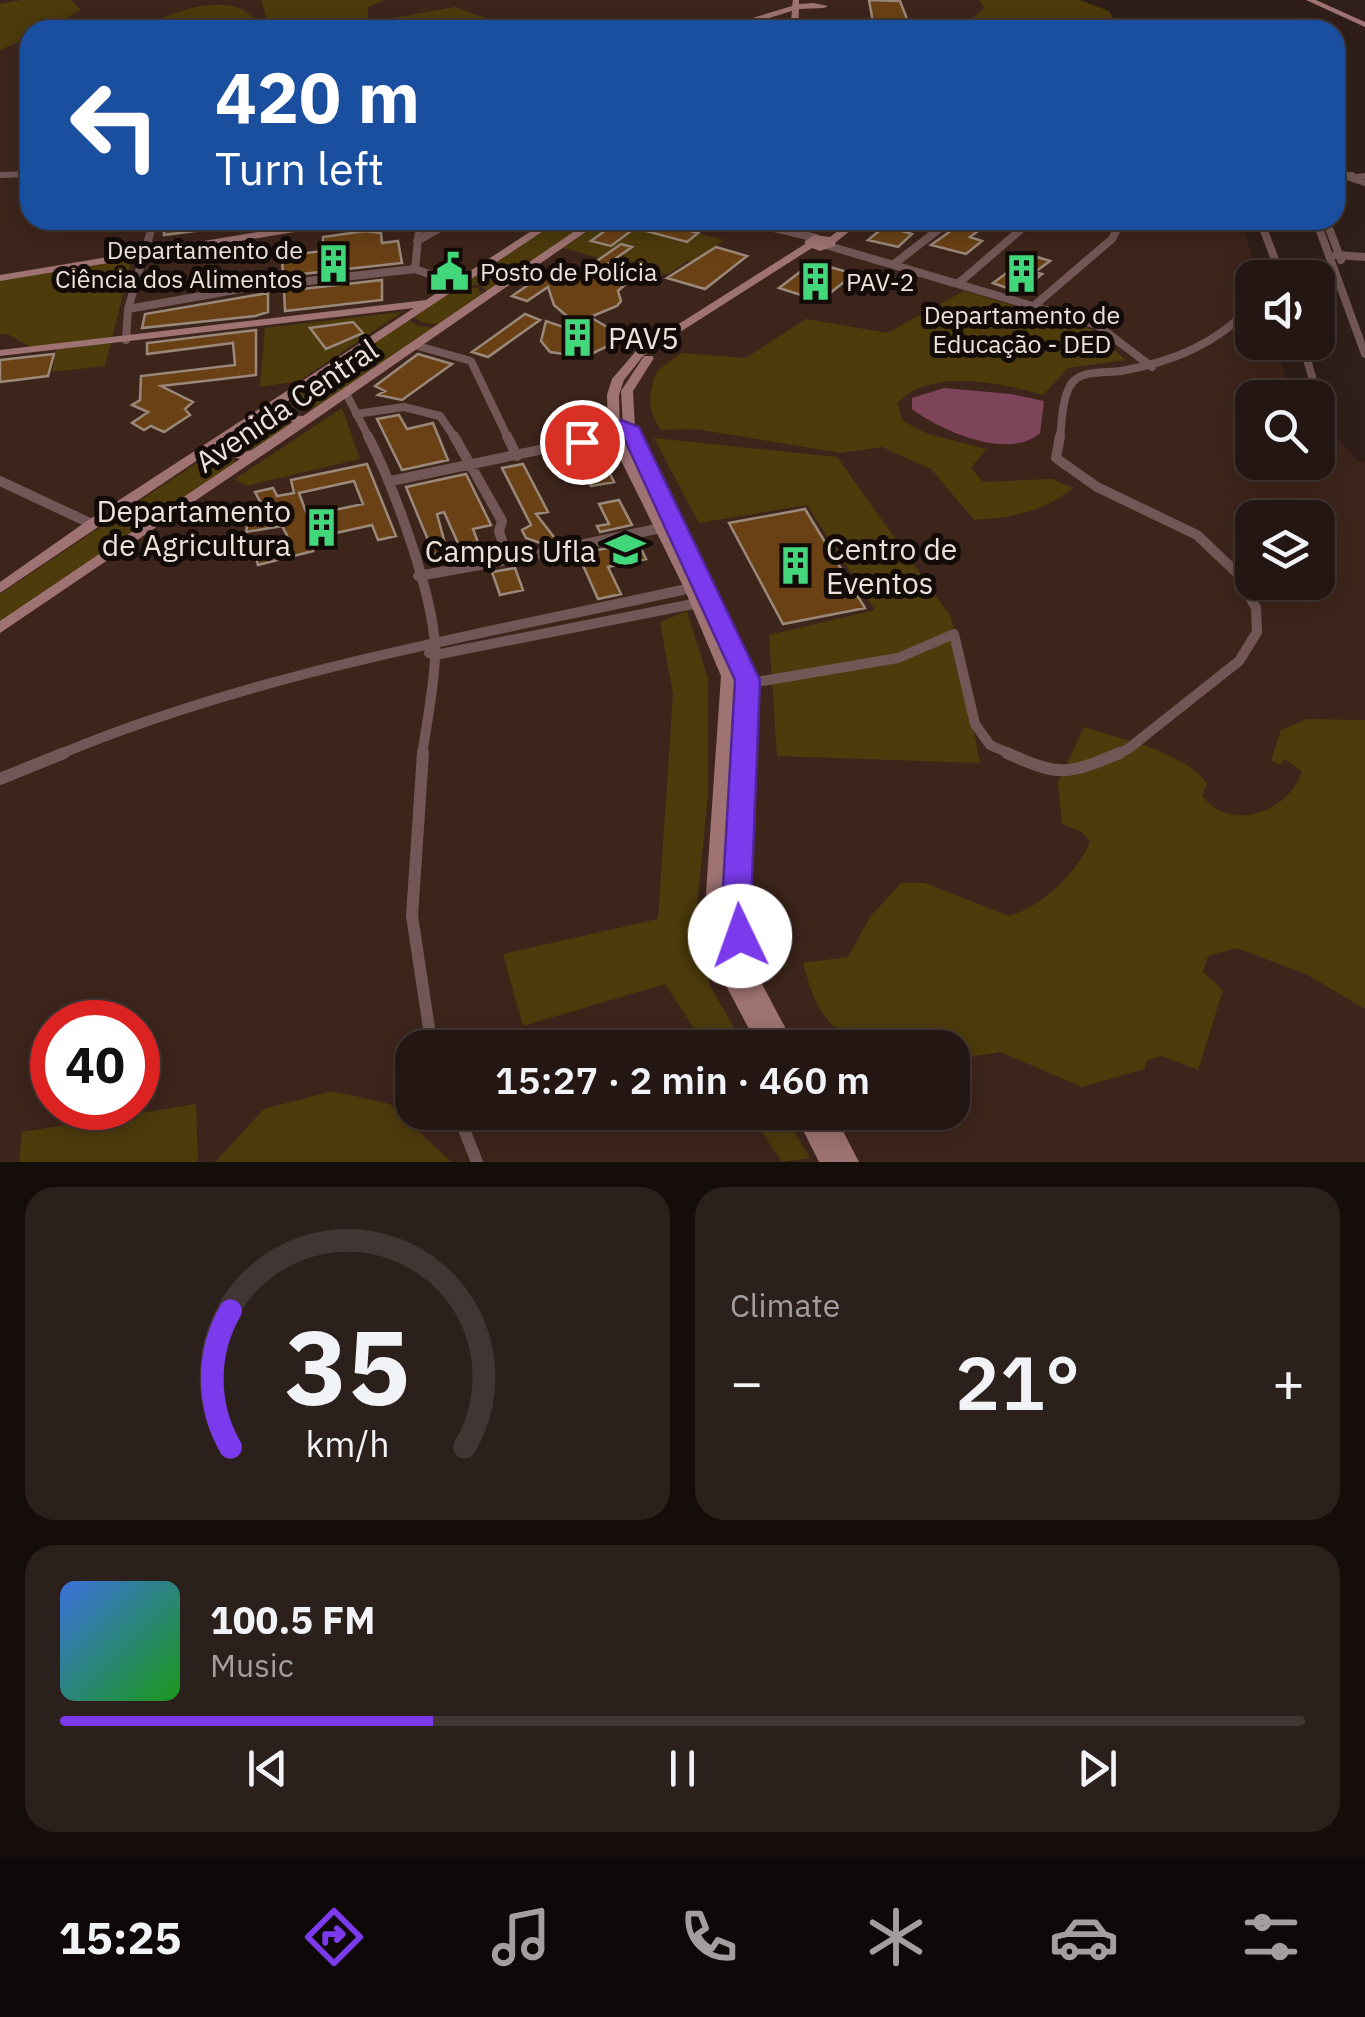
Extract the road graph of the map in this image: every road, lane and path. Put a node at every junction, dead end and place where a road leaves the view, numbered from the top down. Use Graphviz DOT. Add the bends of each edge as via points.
graph roads {
  1 [pos="1310,0"];
  2 [pos="795,3"];
  3 [pos="824,3"];
  4 [pos="795,18"];
  5 [pos="760,20"];
  6 [pos="764,20"];
  7 [pos="1365,26"];
  8 [pos="150,230"];
  9 [pos="276,230"];
  10 [pos="286,230"];
  11 [pos="417,230"];
  12 [pos="436,230"];
  13 [pos="540,230"];
  14 [pos="584,230"];
  15 [pos="769,230"];
  16 [pos="833,230"];
  17 [pos="841,230"];
  18 [pos="938,230"];
  19 [pos="1020,230"];
  20 [pos="1117,230"];
  21 [pos="1264,230"];
  22 [pos="1320,230"];
  23 [pos="1330,230"];
  24 [pos="417,241"];
  25 [pos="819,243"];
  26 [pos="142,253"];
  27 [pos="1329,257"];
  28 [pos="1340,258"];
  29 [pos="1365,259"];
  30 [pos="1275,260"];
  31 [pos="894,264"];
  32 [pos="415,269"];
  33 [pos="0,275"];
  34 [pos="960,282"];
  35 [pos="454,288"];
  36 [pos="487,298"];
  37 [pos="430,303"];
  38 [pos="1036,304"];
  39 [pos="128,309"];
  40 [pos="408,317"];
  41 [pos="1235,325"];
  42 [pos="444,327"];
  43 [pos="126,340"];
  44 [pos="418,346"];
  45 [pos="0,353"];
  46 [pos="1365,354"];
  47 [pos="1152,368"];
  48 [pos="346,394"];
  49 [pos="274,406"];
  50 [pos="356,414"];
  51 [pos="306,420"];
  52 [pos="622,433"];
  53 [pos="232,434"];
  54 [pos="259,453"];
  55 [pos="516,456"];
  56 [pos="473,464"];
  57 [pos="0,480"];
  58 [pos="391,481"];
  59 [pos="92,524"];
  60 [pos="661,528"];
  61 [pos="508,560"];
  62 [pos="418,576"];
  63 [pos="0,589"];
  64 [pos="694,595"];
  65 [pos="573,614"];
  66 [pos="579,626"];
  67 [pos="0,628"];
  68 [pos="435,650"];
  69 [pos="747,684"];
  70 [pos="728,687"];
  71 [pos="0,779"];
  72 [pos="429,1030"];
  73 [pos="759,1030"];
  74 [pos="777,1030"];
  75 [pos="464,1130"];
  76 [pos="813,1130"];
  77 [pos="832,1130"];
  78 [pos="477,1162"];
  79 [pos="830,1162"];
  80 [pos="849,1162"];
  1 -- 7 [label="street"];
  2 -- 3 [label="street"];
  2 -- 4 [label="street"];
  2 -- 5 [label="street"];
  4 -- 6 [label="street"];
  8 -- 26 [label="street"];
  9 -- 26 [label="street"];
  10 -- 26 [label="street"];
  11 -- 24 [label="street"];
  12 -- 24 [label="street"];
  13 -- 35 [label="street, Avenida Central"];
  14 -- 36 [label="street, Avenida Central"];
  15 -- 25 [label="street"];
  16 -- 25 [label="street"];
  17 -- 25 [label="street"];
  18 -- 31 [label="street"];
  19 -- 34 [label="street"];
  20 -- 38 [label="street"];
  21 -- 30 [label="street"];
  22 -- 27 [label="street"];
  23 -- 28 [label="street"];
  24 -- 32 [label="street"];
  25 -- 31 [label="street"];
  25 -- 52 [label="street" via="640,353 613,394"];
  26 -- 33 [label="street"];
  26 -- 39 [label="street"];
  27 -- 28 [label="street"];
  27 -- 46 [label="street"];
  28 -- 29 [label="street"];
  31 -- 34 [label="street"];
  32 -- 35 [label="street"];
  32 -- 39 [label="street"];
  34 -- 38 [label="street"];
  35 -- 36 [label="street" via="479,287"];
  35 -- 37 [label="street, Avenida Central"];
  36 -- 42 [label="street, Avenida Central"];
  37 -- 40 [label="street, Avenida Central"];
  37 -- 43 [label="street"];
  38 -- 47 [label="street" via="1098,325"];
  39 -- 43 [label="street"];
  40 -- 42 [label="street"];
  40 -- 49 [label="street, Avenida Central"];
  41 -- 47 [label="street"];
  42 -- 44 [label="street, Avenida Central"];
  43 -- 45 [label="street"];
  44 -- 48 [label="street, Avenida Central"];
  44 -- 55 [label="street" via="471,361"];
  47 -- 69 [label="street" via="1078,376 1069,386 1056,458 1097,487 1197,535 1236,572 1256,608 1257,632 1240,662 1128,749 1070,773 990,745 975,724 954,634 898,658"];
  48 -- 50 [label="street"];
  48 -- 51 [label="street, Avenida Central"];
  49 -- 51 [label="street" via="286,418"];
  49 -- 53 [label="street, Avenida Central"];
  50 -- 56 [label="street" via="404,407 440,416"];
  50 -- 58 [label="street"];
  51 -- 54 [label="street, Avenida Central"];
  52 -- 55 [label="street"];
  52 -- 60 [label="street"];
  52 -- 69 [label="street"];
  53 -- 54 [label="street" via="226,451"];
  53 -- 59 [label="street, Avenida Central"];
  54 -- 67 [label="street, Avenida Central"];
  55 -- 56 [label="street"];
  56 -- 58 [label="street"];
  56 -- 61 [label="street" via="502,520"];
  57 -- 59 [label="street"];
  58 -- 62 [label="street"];
  59 -- 63 [label="street, Avenida Central"];
  60 -- 61 [label="street"];
  60 -- 64 [label="street"];
  61 -- 62 [label="street"];
  62 -- 68 [label="street"];
  64 -- 65 [label="street"];
  64 -- 66 [label="street"];
  64 -- 70 [label="street"];
  65 -- 66 [label="street"];
  65 -- 68 [label="street"];
  66 -- 68 [label="street"];
  68 -- 71 [label="street" via="387,654 151,719"];
  68 -- 72 [label="street" via="412,916"];
  69 -- 70 [label="street"];
  69 -- 74 [label="street" via="736,905 744,968"];
  70 -- 73 [label="street" via="715,893 721,959"];
  75 -- 78 [label="street"];
  76 -- 79 [label="street"];
  77 -- 80 [label="street"];
}
